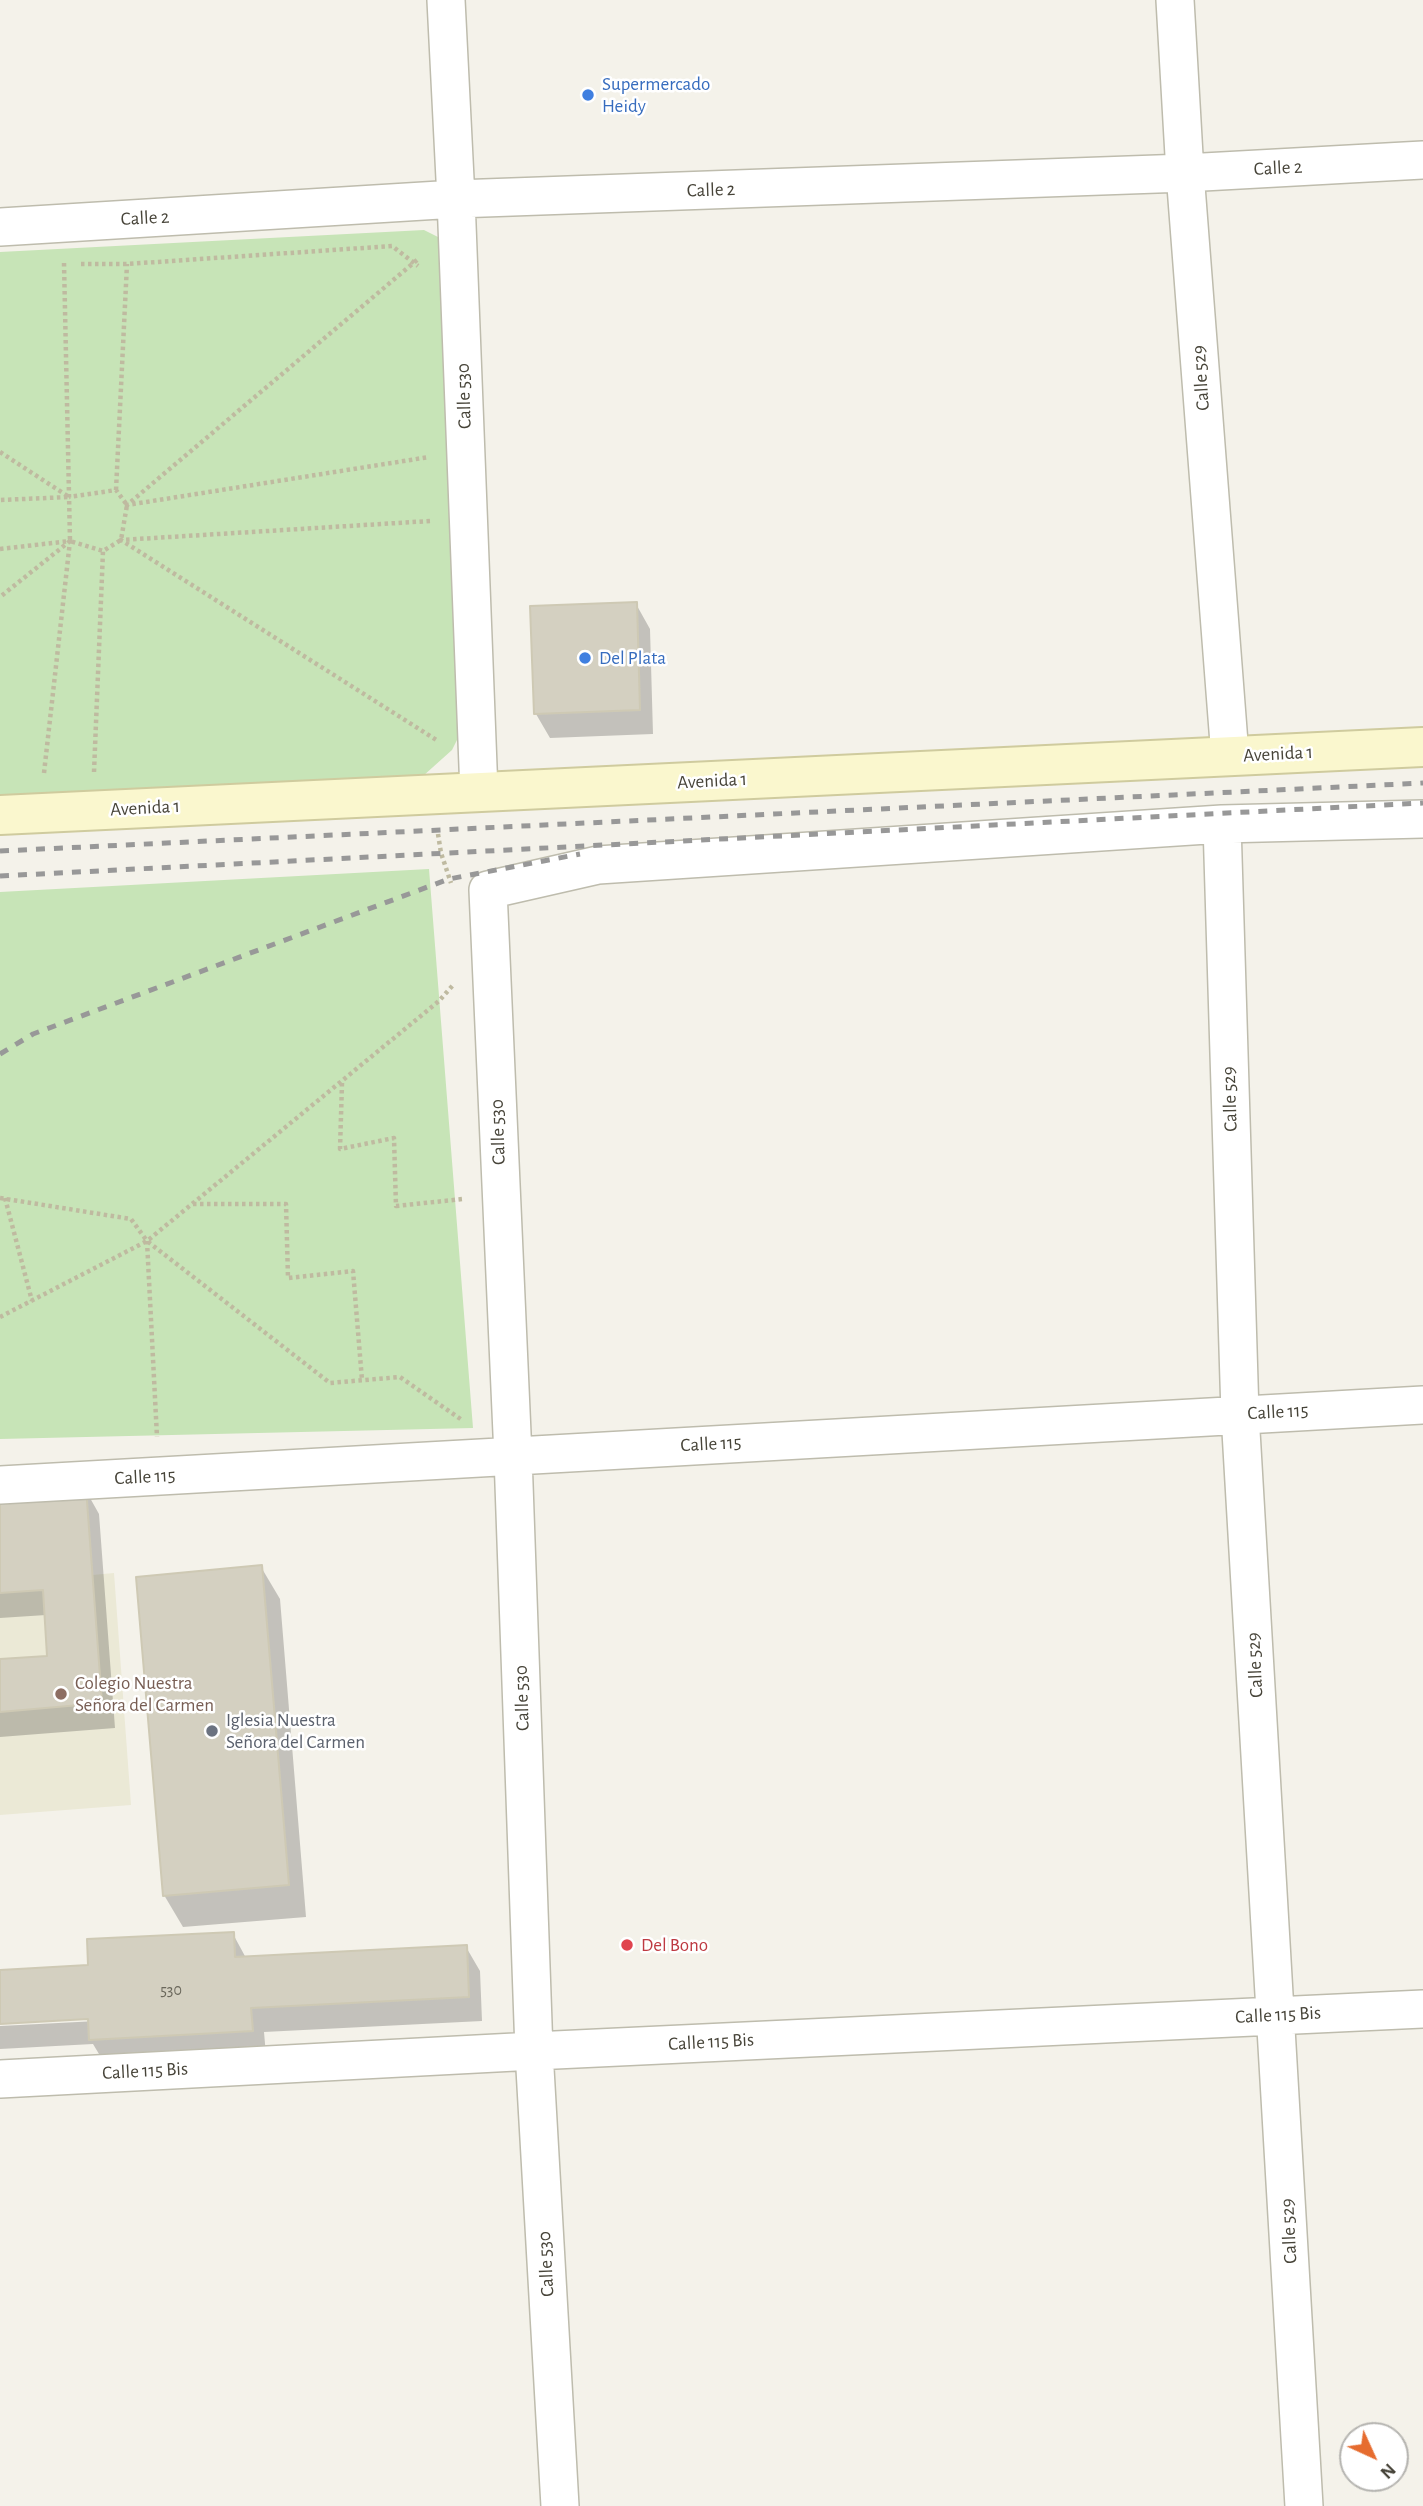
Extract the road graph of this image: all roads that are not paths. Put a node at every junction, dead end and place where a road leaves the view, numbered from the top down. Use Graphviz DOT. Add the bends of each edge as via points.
graph roads {
  1 [pos="446,0"];
  2 [pos="1175,0"];
  3 [pos="1423,160"];
  4 [pos="1185,173"];
  5 [pos="456,200"];
  6 [pos="0,227"];
  7 [pos="1423,747"];
  8 [pos="1230,756"];
  9 [pos="480,792"];
  10 [pos="0,815"];
  11 [pos="1423,819"];
  12 [pos="1222,824"];
  13 [pos="1423,1405"];
  14 [pos="1240,1414"];
  15 [pos="513,1456"];
  16 [pos="0,1485"];
  17 [pos="1423,2009"];
  18 [pos="1276,2015"];
  19 [pos="534,2051"];
  20 [pos="0,2079"];
  21 [pos="560,2506"];
  22 [pos="1304,2506"];
  1 -- 5 [label="street, Calle 530"];
  2 -- 4 [label="street, Calle 529"];
  3 -- 4 [label="street, Calle 2"];
  4 -- 5 [label="street, Calle 2"];
  4 -- 8 [label="street, Calle 529"];
  5 -- 6 [label="street, Calle 2"];
  5 -- 9 [label="street, Calle 530"];
  7 -- 8 [label="street, Avenida 1"];
  8 -- 9 [label="street, Avenida 1"];
  9 -- 10 [label="street, Avenida 1"];
  11 -- 12 [label="street"];
  12 -- 14 [label="street, Calle 529"];
  12 -- 15 [label="street, Calle 530" via="598,865 488,890"];
  13 -- 14 [label="street, Calle 115"];
  14 -- 15 [label="street, Calle 115"];
  14 -- 18 [label="street, Calle 529"];
  15 -- 16 [label="street, Calle 115"];
  15 -- 19 [label="street, Calle 530"];
  17 -- 18 [label="street, Calle 115 Bis"];
  18 -- 19 [label="street, Calle 115 Bis"];
  18 -- 22 [label="street, Calle 529"];
  19 -- 20 [label="street, Calle 115 Bis"];
  19 -- 21 [label="street, Calle 530"];
}
